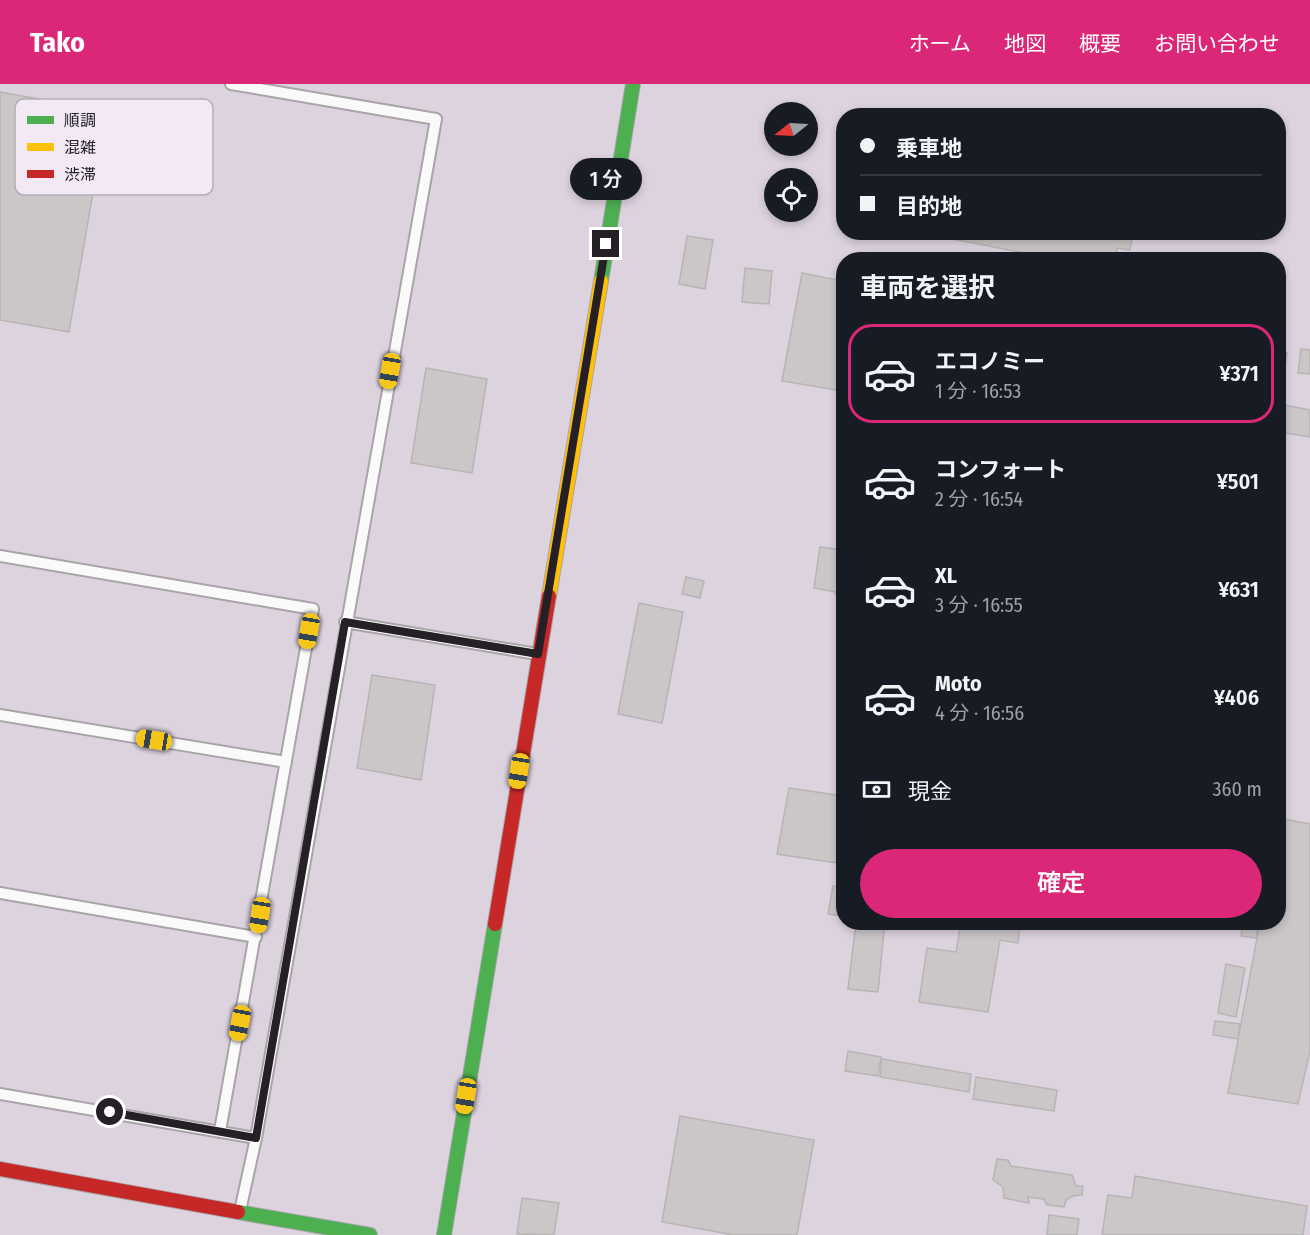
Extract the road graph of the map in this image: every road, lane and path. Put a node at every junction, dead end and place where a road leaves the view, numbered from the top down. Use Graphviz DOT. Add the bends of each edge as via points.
graph roads {
  1 [pos="231,84"];
  2 [pos="633,84"];
  3 [pos="0,556"];
  4 [pos="345,622"];
  5 [pos="538,654"];
  6 [pos="0,715"];
  7 [pos="286,762"];
  8 [pos="0,893"];
  9 [pos="256,937"];
  10 [pos="0,1094"];
  11 [pos="220,1131"];
  12 [pos="256,1138"];
  13 [pos="0,1169"];
  14 [pos="240,1212"];
  15 [pos="370,1235"];
  16 [pos="444,1235"];
  1 -- 4 [label="lane" via="436,119"];
  2 -- 5 [label="street"];
  3 -- 7 [label="lane" via="313,609"];
  4 -- 5 [label="lane"];
  4 -- 12 [label="lane"];
  5 -- 16 [label="street"];
  6 -- 7 [label="lane"];
  7 -- 9 [label="lane"];
  8 -- 9 [label="lane"];
  9 -- 11 [label="lane"];
  10 -- 11 [label="lane"];
  11 -- 12 [label="lane"];
  12 -- 14 [label="lane"];
  13 -- 14 [label="street"];
  14 -- 15 [label="street"];
}
